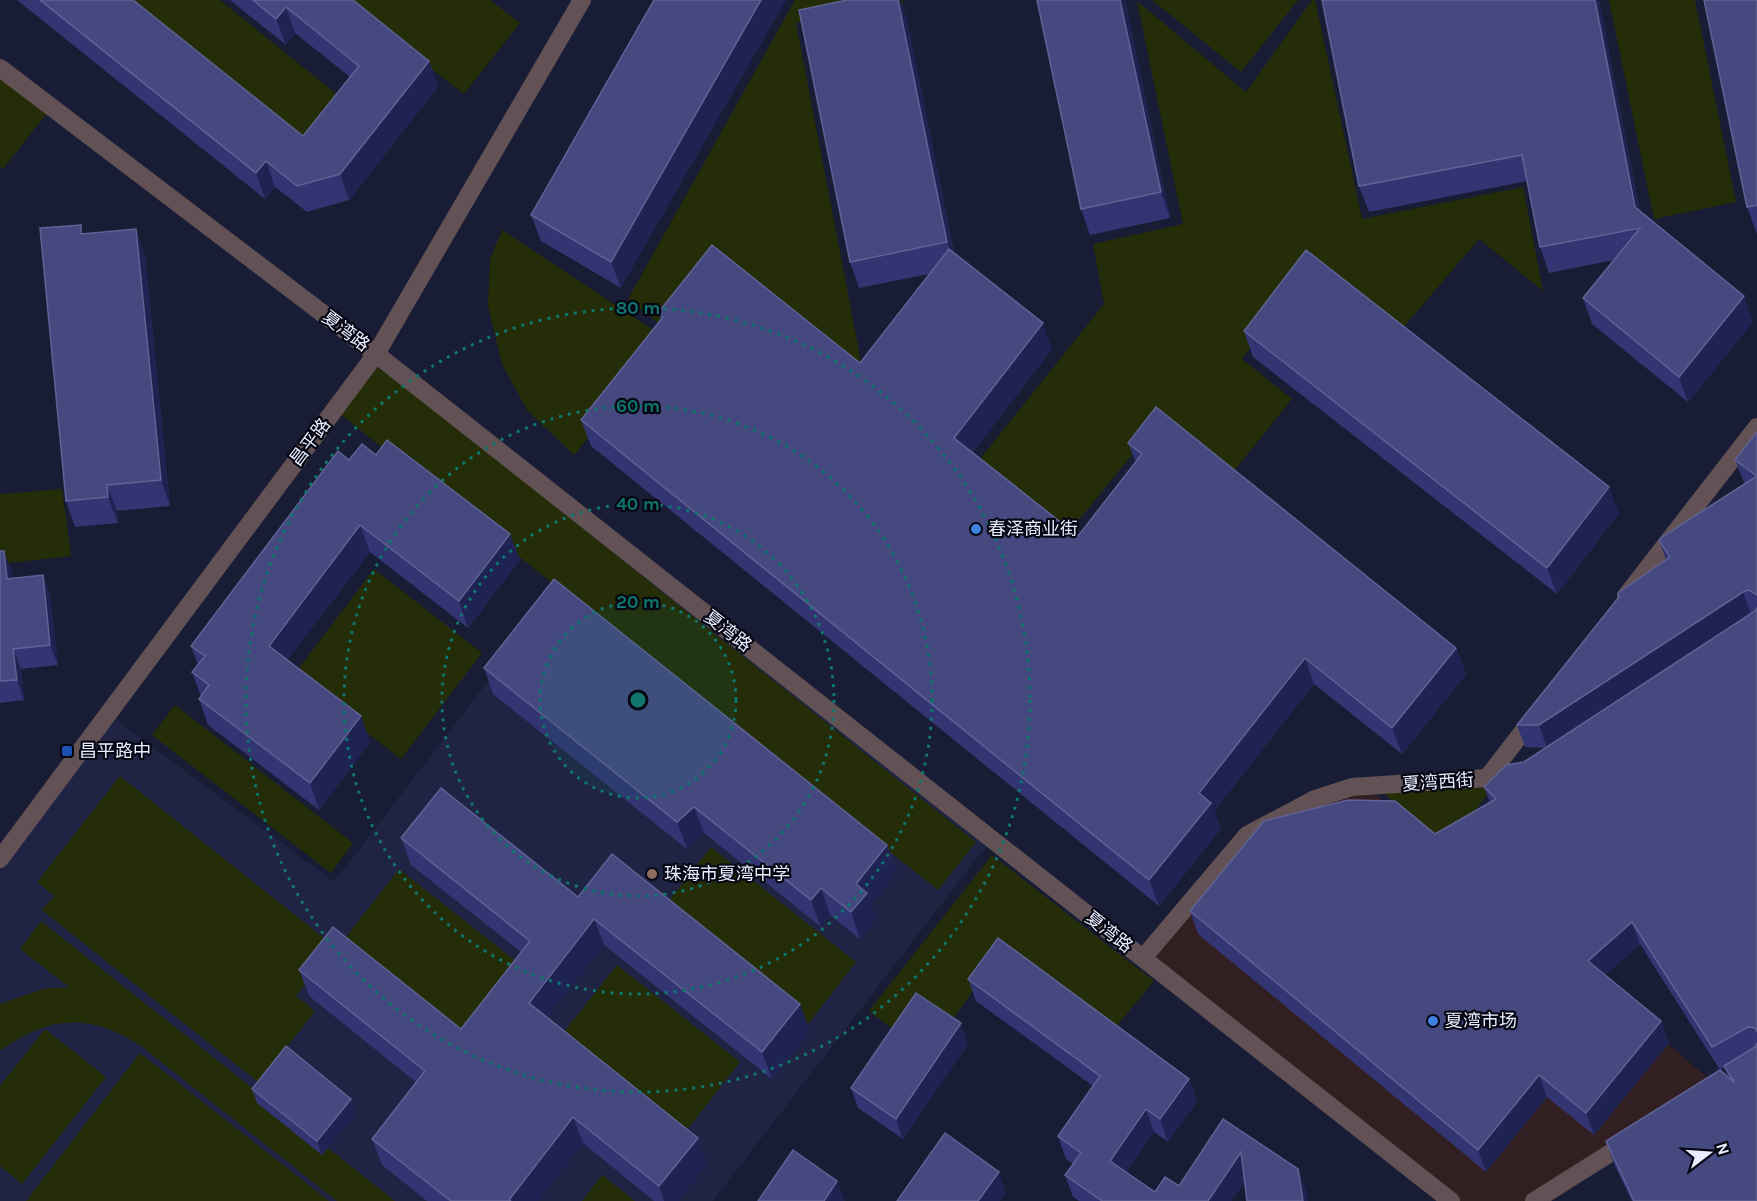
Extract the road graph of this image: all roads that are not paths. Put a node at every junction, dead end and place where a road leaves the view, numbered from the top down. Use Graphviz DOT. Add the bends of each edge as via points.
graph roads {
  1 [pos="582,0"];
  2 [pos="0,68"];
  3 [pos="376,354"];
  4 [pos="1757,427"];
  5 [pos="1615,612"];
  6 [pos="1545,703"];
  7 [pos="1536,769"];
  8 [pos="1487,778"];
  9 [pos="0,859"];
  10 [pos="1143,958"];
  11 [pos="1648,1129"];
  12 [pos="1451,1201"];
  13 [pos="1534,1201"];
  1 -- 3 [label="street, 昌平路"];
  2 -- 3 [label="street, 夏湾路"];
  3 -- 9 [label="street, 昌平路"];
  3 -- 10 [label="street, 夏湾路"];
  4 -- 5 [label="street"];
  6 -- 8 [label="street"];
  7 -- 8 [label="street, 夏湾西街" via="1526,775"];
  8 -- 10 [label="street, 夏湾西街" via="1352,787 1315,799 1247,835"];
  10 -- 12 [label="street, 夏湾路"];
  11 -- 13 [label="street"];
}
